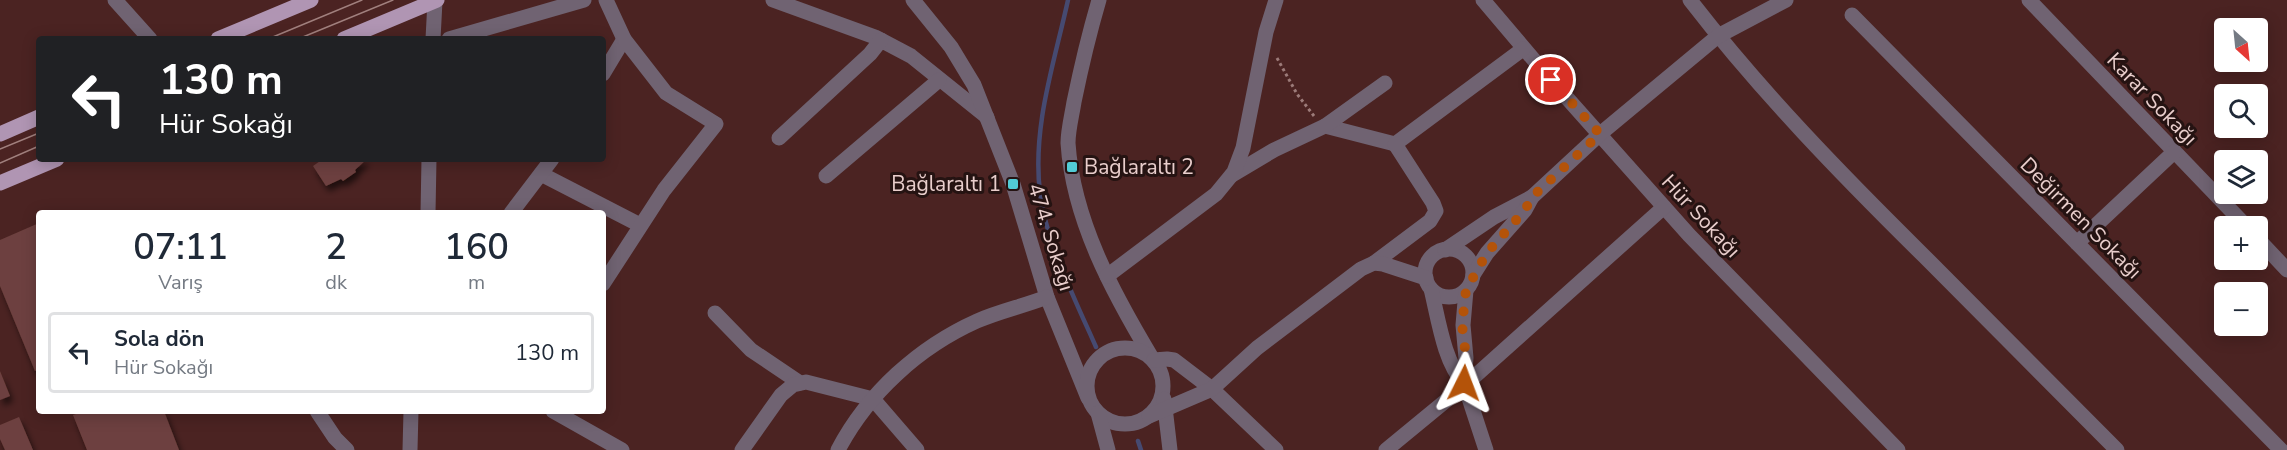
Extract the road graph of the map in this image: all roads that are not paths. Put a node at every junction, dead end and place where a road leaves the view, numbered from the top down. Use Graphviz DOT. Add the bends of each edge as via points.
graph roads {
  1 [pos="115,0"];
  2 [pos="311,0"];
  3 [pos="436,0"];
  4 [pos="585,0"];
  5 [pos="606,0"];
  6 [pos="773,0"];
  7 [pos="913,0"];
  8 [pos="1099,0"];
  9 [pos="1276,0"];
  10 [pos="1483,0"];
  11 [pos="1690,0"];
  12 [pos="1786,0"];
  13 [pos="2029,0"];
  14 [pos="1852,15"];
  15 [pos="147,36"];
  16 [pos="225,36"];
  17 [pos="351,36"];
  18 [pos="434,36"];
  19 [pos="459,36"];
  20 [pos="1718,36"];
  21 [pos="624,39"];
  22 [pos="881,40"];
  23 [pos="1523,49"];
  24 [pos="606,69"];
  25 [pos="939,80"];
  26 [pos="1385,83"];
  27 [pos="988,117"];
  28 [pos="36,118"];
  29 [pos="1325,126"];
  30 [pos="0,134"];
  31 [pos="1600,134"];
  32 [pos="779,138"];
  33 [pos="1395,144"];
  34 [pos="2174,152"];
  35 [pos="50,162"];
  36 [pos="429,162"];
  37 [pos="550,162"];
  38 [pos="541,174"];
  39 [pos="826,176"];
  40 [pos="1232,176"];
  41 [pos="0,183"];
  42 [pos="1532,197"];
  43 [pos="1664,207"];
  44 [pos="428,210"];
  45 [pos="513,210"];
  46 [pos="2236,216"];
  47 [pos="640,225"];
  48 [pos="2077,243"];
  49 [pos="1445,249"];
  50 [pos="2268,250"];
  51 [pos="1374,263"];
  52 [pos="2287,270"];
  53 [pos="1473,275"];
  54 [pos="1107,276"];
  55 [pos="606,279"];
  56 [pos="1428,284"];
  57 [pos="1466,290"];
  58 [pos="1047,297"];
  59 [pos="715,313"];
  60 [pos="1153,359"];
  61 [pos="800,383"];
  62 [pos="1464,384"];
  63 [pos="1212,389"];
  64 [pos="1163,392"];
  65 [pos="1088,398"];
  66 [pos="873,399"];
  67 [pos="1165,409"];
  68 [pos="1098,413"];
  69 [pos="319,414"];
  70 [pos="411,414"];
  71 [pos="559,414"];
  72 [pos="1149,416"];
  73 [pos="347,450"];
  74 [pos="410,450"];
  75 [pos="622,450"];
  76 [pos="742,450"];
  77 [pos="838,450"];
  78 [pos="916,450"];
  79 [pos="1108,450"];
  80 [pos="1170,450"];
  81 [pos="1276,450"];
  82 [pos="1386,450"];
  83 [pos="1486,450"];
  84 [pos="1899,450"];
  85 [pos="2117,450"];
  86 [pos="2281,450"];
  1 -- 15 [label="street"];
  2 -- 16 [label="main road"];
  3 -- 17 [label="main road"];
  3 -- 18 [label="street"];
  4 -- 19 [label="street"];
  5 -- 21 [label="street"];
  6 -- 22 [label="street"];
  7 -- 27 [label="street, 474. Sokağı" via="956,56"];
  8 -- 54 [label="street" via="1068,141 1079,198"];
  9 -- 40 [label="street" via="1243,148"];
  10 -- 23 [label="street, Hür Sokağı"];
  11 -- 20 [label="street"];
  12 -- 20 [label="street"];
  13 -- 34 [label="street, Karar Sokağı"];
  14 -- 48 [label="street, Değirmen Sokağı"];
  20 -- 31 [label="street"];
  20 -- 85 [label="street" via="1844,177"];
  21 -- 24 [label="street"];
  21 -- 47 [label="street" via="666,93 716,124"];
  22 -- 25 [label="street" via="911,56"];
  22 -- 32 [label="street"];
  23 -- 31 [label="street, Hür Sokağı"];
  23 -- 33 [label="street"];
  25 -- 27 [label="street"];
  25 -- 39 [label="street"];
  26 -- 29 [label="street"];
  27 -- 58 [label="street, 474. Sokağı"];
  28 -- 30 [label="main road"];
  29 -- 33 [label="street"];
  29 -- 40 [label="street" via="1274,150"];
  31 -- 42 [label="street"];
  31 -- 43 [label="street, Hür Sokağı"];
  33 -- 51 [label="street" via="1436,211 1430,221"];
  34 -- 46 [label="street, Karar Sokağı"];
  34 -- 48 [label="street"];
  35 -- 41 [label="main road"];
  36 -- 44 [label="street"];
  37 -- 38 [label="street"];
  38 -- 45 [label="street"];
  38 -- 47 [label="street"];
  40 -- 54 [label="street" via="1216,194"];
  42 -- 49 [label="street"];
  42 -- 53 [label="street"];
  43 -- 62 [label="street"];
  43 -- 84 [label="street, Hür Sokağı"];
  47 -- 55 [label="street"];
  48 -- 86 [label="street, Değirmen Sokağı"];
  49 -- 53 [label="street" via="1465,256"];
  49 -- 56 [label="street" via="1431,258 1425,269"];
  50 -- 52 [label="street"];
  51 -- 56 [label="street"];
  51 -- 63 [label="street" via="1257,348"];
  53 -- 57 [label="street"];
  54 -- 60 [label="street"];
  56 -- 57 [label="street" via="1446,297"];
  56 -- 62 [label="street" via="1450,362"];
  57 -- 62 [label="street" via="1462,325"];
  58 -- 65 [label="street, 474. Sokağı"];
  58 -- 66 [label="street" via="954,332 913,360"];
  59 -- 61 [label="street" via="751,350"];
  60 -- 63 [label="street" via="1174,360"];
  60 -- 64 [label="street" via="1162,374"];
  60 -- 65 [label="street" via="1127,347 1101,356 1094,362 1087,380"];
  61 -- 66 [label="street"];
  61 -- 76 [label="street" via="786,389"];
  62 -- 82 [label="street"];
  62 -- 83 [label="street"];
  63 -- 67 [label="street"];
  63 -- 81 [label="street"];
  64 -- 67 [label="street"];
  64 -- 72 [label="street"];
  65 -- 68 [label="street"];
  66 -- 77 [label="street"];
  66 -- 78 [label="street"];
  67 -- 72 [label="street"];
  67 -- 80 [label="street"];
  68 -- 72 [label="street" via="1123,424"];
  68 -- 79 [label="street"];
  69 -- 73 [label="street"];
  70 -- 74 [label="street"];
  71 -- 75 [label="street"];
}
